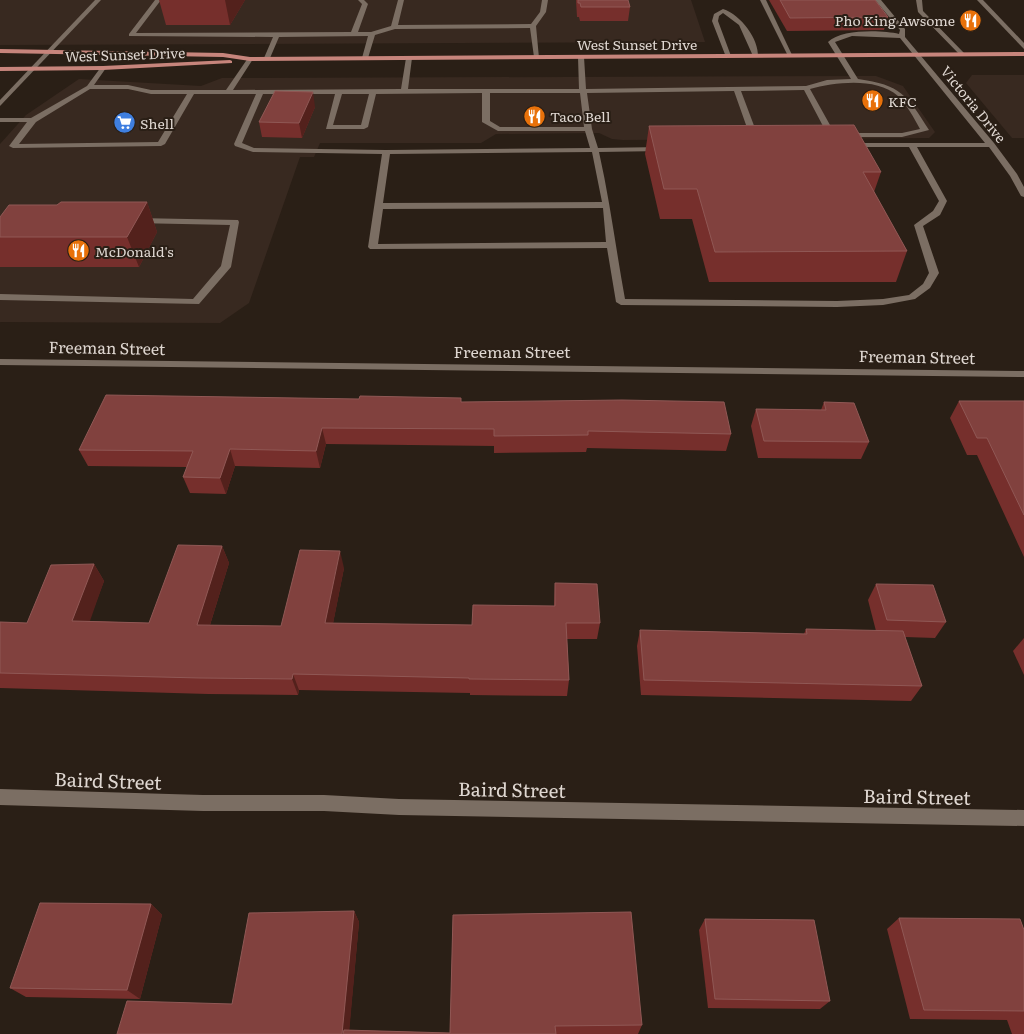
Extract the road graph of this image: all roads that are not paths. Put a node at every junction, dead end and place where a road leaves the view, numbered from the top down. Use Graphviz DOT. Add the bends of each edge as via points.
graph roads {
  1 [pos="98,0"];
  2 [pos="158,0"];
  3 [pos="362,0"];
  4 [pos="401,0"];
  5 [pos="545,0"];
  6 [pos="763,0"];
  7 [pos="878,0"];
  8 [pos="919,0"];
  9 [pos="980,0"];
  10 [pos="533,26"];
  11 [pos="394,27"];
  12 [pos="354,34"];
  13 [pos="372,34"];
  14 [pos="277,35"];
  15 [pos="902,37"];
  16 [pos="1024,47"];
  17 [pos="0,51"];
  18 [pos="49,51"];
  19 [pos="962,54"];
  20 [pos="1024,54"];
  21 [pos="919,55"];
  22 [pos="728,56"];
  23 [pos="756,56"];
  24 [pos="791,56"];
  25 [pos="840,56"];
  26 [pos="537,57"];
  27 [pos="581,57"];
  28 [pos="267,58"];
  29 [pos="365,58"];
  30 [pos="409,58"];
  31 [pos="250,59"];
  32 [pos="0,68"];
  33 [pos="103,68"];
  34 [pos="32,69"];
  35 [pos="856,81"];
  36 [pos="89,87"];
  37 [pos="806,88"];
  38 [pos="737,89"];
  39 [pos="486,91"];
  40 [pos="583,91"];
  41 [pos="192,92"];
  42 [pos="228,92"];
  43 [pos="260,92"];
  44 [pos="339,92"];
  45 [pos="373,92"];
  46 [pos="404,92"];
  47 [pos="0,104"];
  48 [pos="0,120"];
  49 [pos="33,120"];
  50 [pos="588,129"];
  51 [pos="832,135"];
  52 [pos="838,144"];
  53 [pos="828,145"];
  54 [pos="912,145"];
  55 [pos="991,145"];
  56 [pos="748,147"];
  57 [pos="672,148"];
  58 [pos="595,150"];
  59 [pos="386,152"];
  60 [pos="1024,194"];
  61 [pos="607,205"];
  62 [pos="378,206"];
  63 [pos="127,221"];
  64 [pos="611,245"];
  65 [pos="0,297"];
  66 [pos="0,362"];
  67 [pos="1024,374"];
  68 [pos="0,797"];
  69 [pos="1024,818"];
  1 -- 18 [label="street"];
  2 -- 14 [label="street" via="131,35"];
  3 -- 12 [label="street" via="365,4"];
  4 -- 11 [label="street"];
  5 -- 10 [label="street" via="543,12"];
  6 -- 24 [label="street"];
  7 -- 15 [label="street, Victoria Drive" via="904,30"];
  8 -- 19 [label="street" via="920,11"];
  9 -- 16 [label="street"];
  10 -- 11 [label="street"];
  10 -- 26 [label="street"];
  11 -- 13 [label="street"];
  12 -- 13 [label="street"];
  12 -- 14 [label="street"];
  13 -- 29 [label="street"];
  14 -- 28 [label="street"];
  15 -- 21 [label="street, Victoria Drive"];
  15 -- 25 [label="street" via="845,35 834,38 832,42"];
  17 -- 18 [label="main road, West Sunset Drive"];
  18 -- 31 [label="main road, West Sunset Drive" via="223,55"];
  18 -- 34 [label="street"];
  19 -- 20 [label="main road, West Sunset Drive"];
  19 -- 21 [label="main road, West Sunset Drive"];
  21 -- 25 [label="main road, West Sunset Drive"];
  21 -- 55 [label="street, Victoria Drive"];
  22 -- 23 [label="main road, West Sunset Drive"];
  22 -- 23 [label="street" via="715,21 722,8 741,21"];
  22 -- 27 [label="main road, West Sunset Drive"];
  23 -- 24 [label="main road, West Sunset Drive"];
  24 -- 25 [label="main road, West Sunset Drive"];
  25 -- 35 [label="street"];
  26 -- 27 [label="main road, West Sunset Drive"];
  26 -- 30 [label="main road, West Sunset Drive"];
  27 -- 40 [label="street"];
  28 -- 29 [label="main road, West Sunset Drive"];
  28 -- 31 [label="main road, West Sunset Drive"];
  29 -- 30 [label="main road, West Sunset Drive"];
  30 -- 46 [label="street"];
  31 -- 33 [label="main road, West Sunset Drive"];
  31 -- 42 [label="street"];
  32 -- 34 [label="main road, West Sunset Drive"];
  33 -- 34 [label="main road, West Sunset Drive"];
  33 -- 36 [label="street"];
  34 -- 47 [label="street"];
  35 -- 37 [label="street" via="827,82"];
  35 -- 51 [label="street" via="893,88 903,96 925,130 902,135"];
  36 -- 41 [label="street"];
  36 -- 49 [label="street"];
  37 -- 38 [label="street"];
  37 -- 51 [label="street"];
  38 -- 40 [label="street"];
  38 -- 56 [label="street" via="758,146"];
  39 -- 40 [label="street"];
  39 -- 46 [label="street"];
  39 -- 50 [label="street" via="486,122 498,129"];
  40 -- 50 [label="street"];
  41 -- 42 [label="street"];
  41 -- 49 [label="street" via="161,144 13,146"];
  42 -- 43 [label="street"];
  43 -- 44 [label="street"];
  43 -- 59 [label="street" via="238,144 253,150"];
  44 -- 45 [label="street"];
  44 -- 45 [label="street" via="328,127 364,127"];
  45 -- 46 [label="street"];
  48 -- 49 [label="street"];
  50 -- 58 [label="street"];
  51 -- 52 [label="street"];
  52 -- 53 [label="street"];
  52 -- 54 [label="street"];
  54 -- 55 [label="street"];
  54 -- 64 [label="street" via="944,201 937,213 918,225 934,273 926,286 912,297 837,304 621,302"];
  55 -- 60 [label="street, Victoria Drive"];
  57 -- 58 [label="street"];
  58 -- 59 [label="street"];
  58 -- 61 [label="street"];
  59 -- 62 [label="street"];
  61 -- 62 [label="street"];
  61 -- 64 [label="street"];
  62 -- 64 [label="street" via="373,247"];
  63 -- 65 [label="street" via="235,222 226,267 196,302"];
  66 -- 67 [label="street, Freeman Street"];
  68 -- 69 [label="street, Baird Street" via="324,803 409,808"];
}
